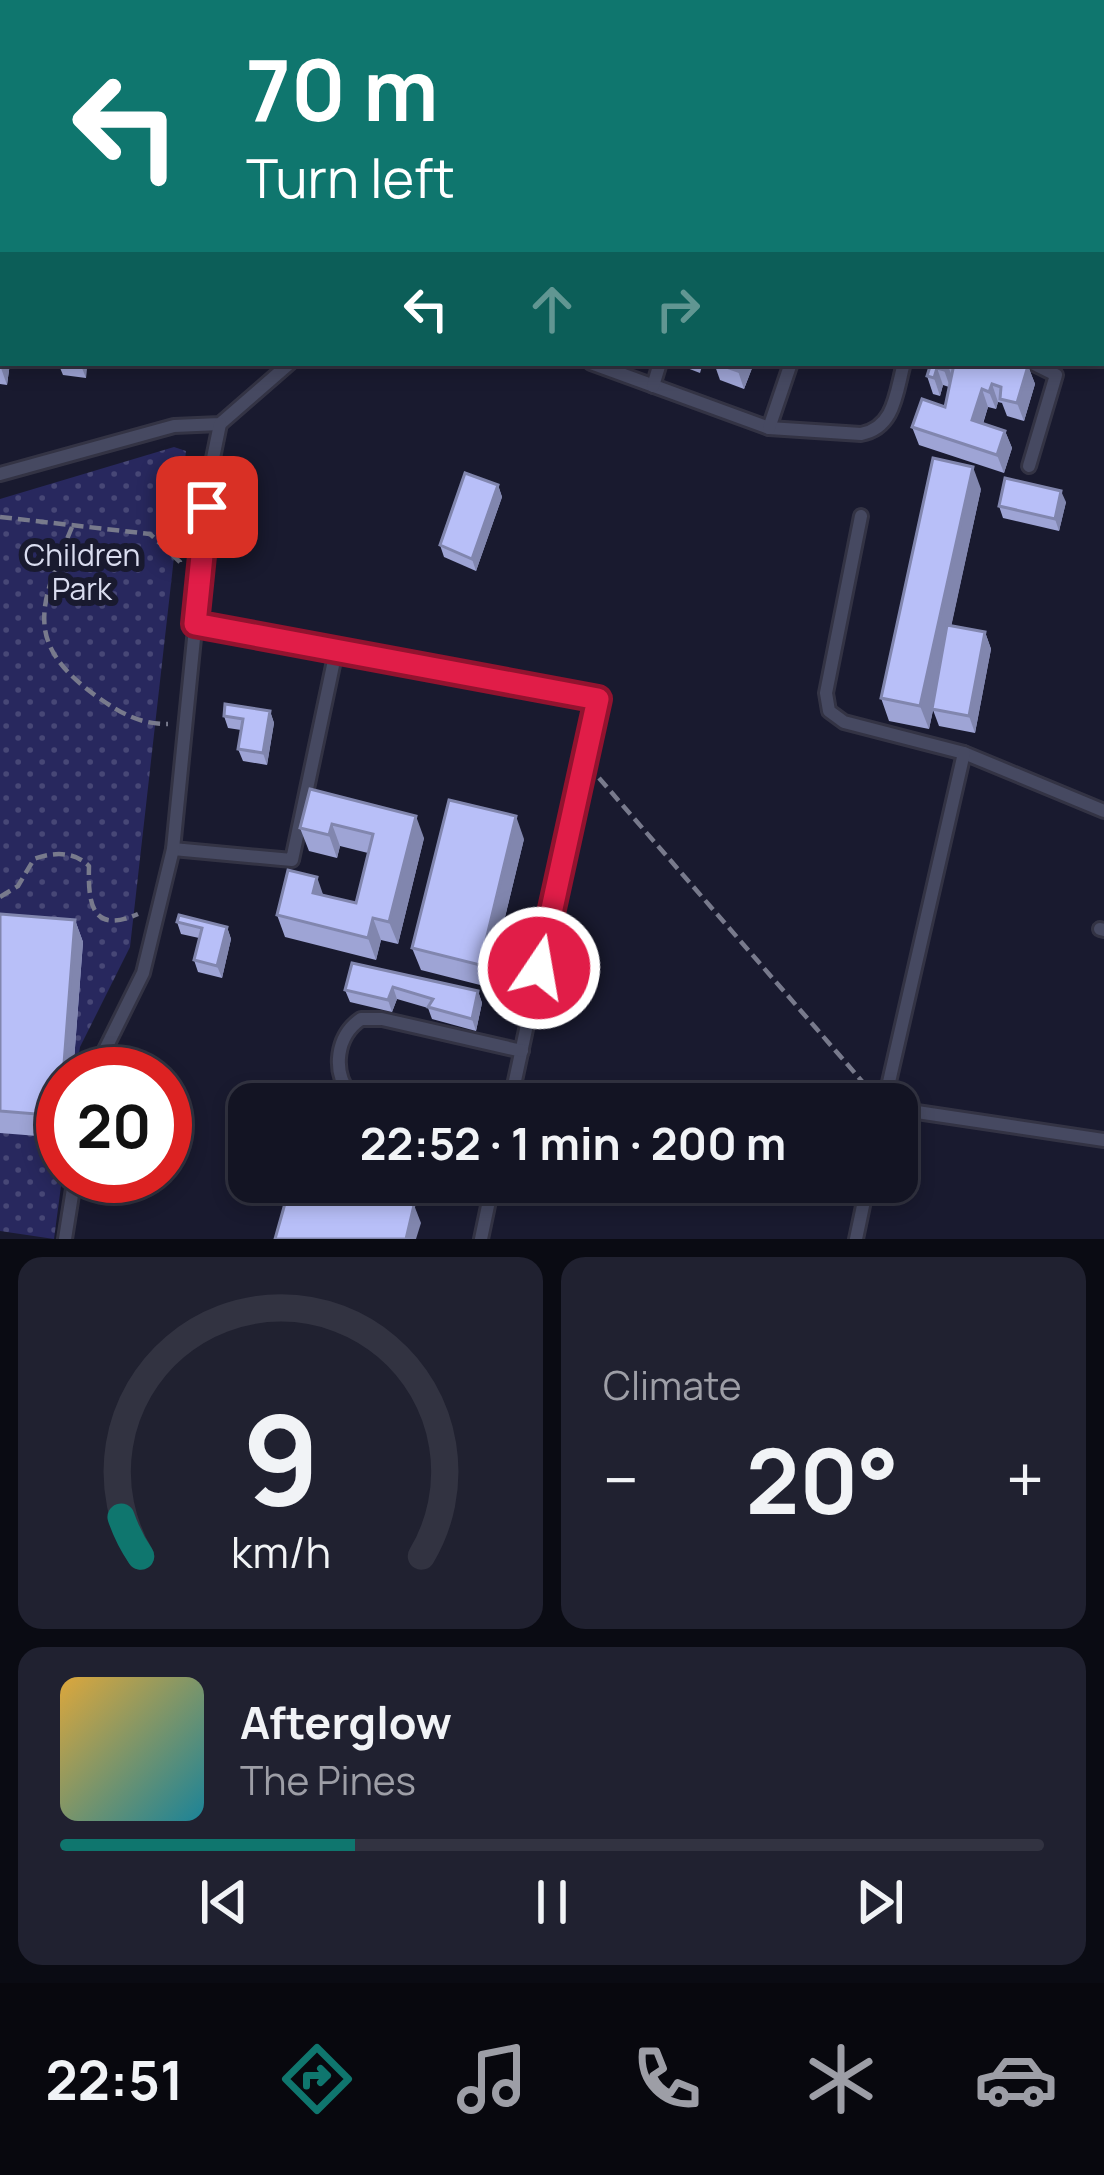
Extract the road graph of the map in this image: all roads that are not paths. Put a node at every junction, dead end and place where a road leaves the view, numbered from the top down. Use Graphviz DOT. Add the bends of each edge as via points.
graph roads {
  1 [pos="287,366"];
  2 [pos="599,366"];
  3 [pos="659,366"];
  4 [pos="790,366"];
  5 [pos="903,366"];
  6 [pos="1039,366"];
  7 [pos="653,386"];
  8 [pos="220,424"];
  9 [pos="769,428"];
  10 [pos="1029,466"];
  11 [pos="0,474"];
  12 [pos="861,516"];
  13 [pos="195,624"];
  14 [pos="336,651"];
  15 [pos="964,753"];
  16 [pos="1104,811"];
  17 [pos="173,849"];
  18 [pos="106,1047"];
  19 [pos="522,1051"];
  20 [pos="345,1083"];
  21 [pos="515,1083"];
  22 [pos="889,1083"];
  23 [pos="918,1112"];
  24 [pos="1104,1140"];
  25 [pos="70,1203"];
  26 [pos="489,1203"];
  27 [pos="864,1203"];
  28 [pos="64,1239"];
  29 [pos="481,1239"];
  30 [pos="856,1239"];
  1 -- 8 [label="lane"];
  2 -- 7 [label="lane"];
  3 -- 7 [label="lane"];
  4 -- 9 [label="lane"];
  5 -- 9 [label="lane" via="889,419 875,432"];
  6 -- 10 [label="lane" via="1056,374"];
  7 -- 9 [label="lane"];
  8 -- 11 [label="lane" via="174,426"];
  8 -- 13 [label="lane"];
  12 -- 15 [label="lane" via="829,711 844,722"];
  13 -- 14 [label="lane"];
  13 -- 17 [label="lane"];
  14 -- 17 [label="lane" via="292,860"];
  14 -- 19 [label="lane" via="598,699"];
  15 -- 16 [label="lane"];
  15 -- 22 [label="lane"];
  17 -- 18 [label="lane" via="142,973"];
  19 -- 20 [label="lane" via="361,1019 346,1034 338,1069"];
  19 -- 21 [label="lane"];
  23 -- 24 [label="lane"];
  25 -- 28 [label="lane"];
  26 -- 29 [label="lane"];
  27 -- 30 [label="lane"];
}
